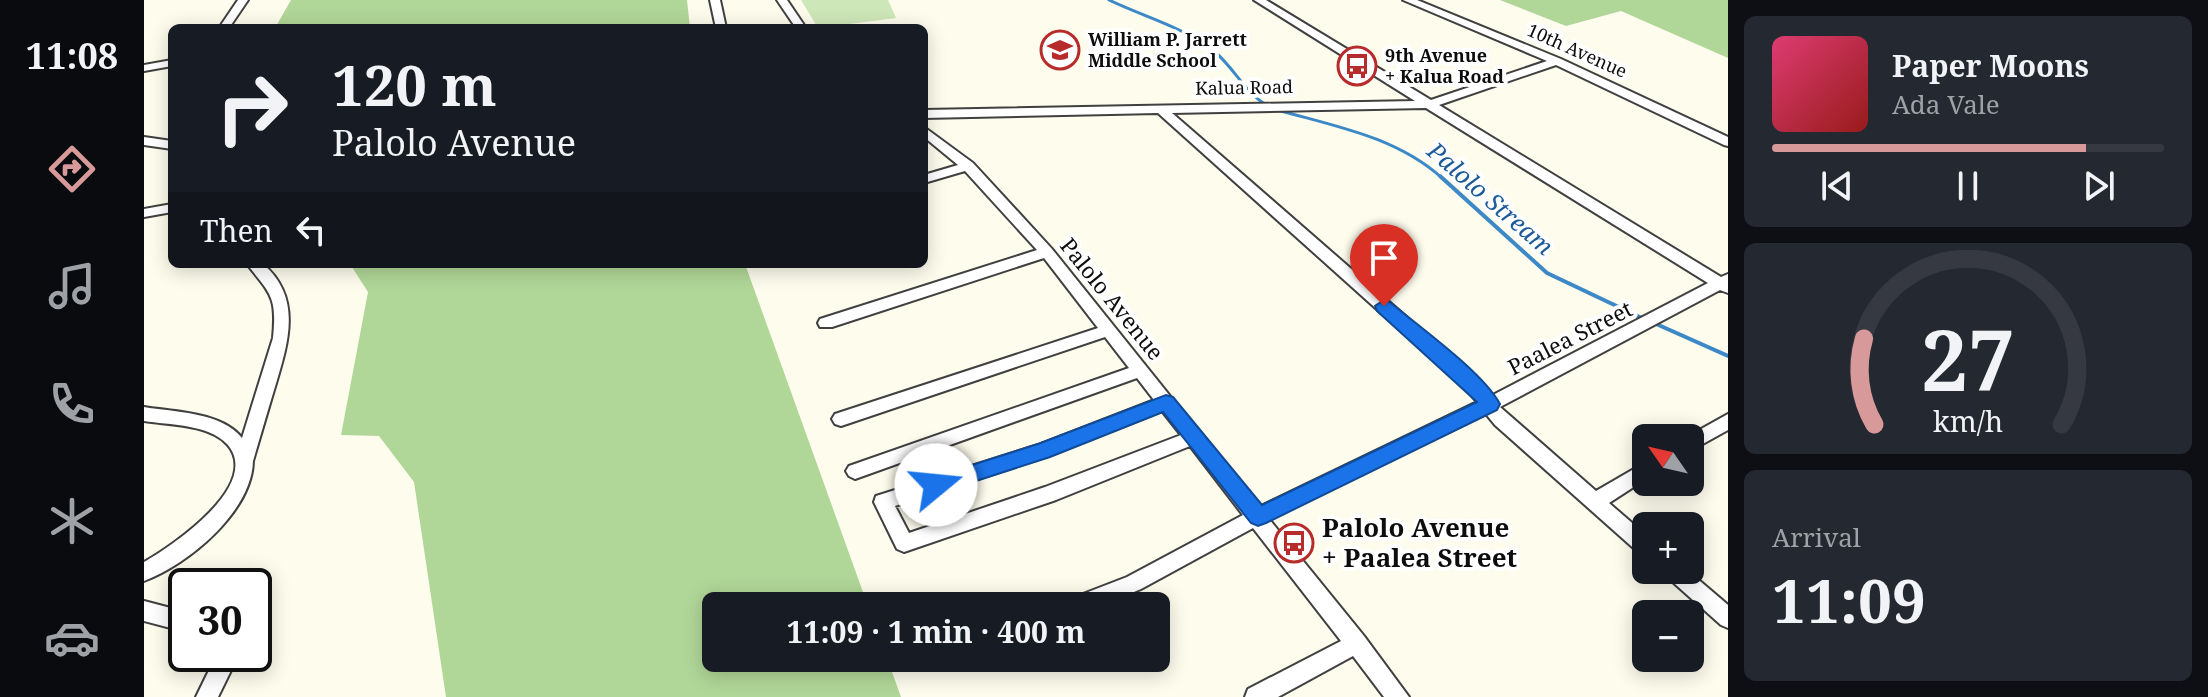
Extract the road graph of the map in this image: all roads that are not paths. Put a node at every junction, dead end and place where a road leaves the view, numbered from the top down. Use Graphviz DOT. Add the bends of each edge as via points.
graph roads {
  1 [pos="243,0"];
  2 [pos="715,0"];
  3 [pos="782,0"];
  4 [pos="1259,0"];
  5 [pos="1408,0"];
  6 [pos="227,24"];
  7 [pos="720,24"];
  8 [pos="798,24"];
  9 [pos="1557,61"];
  10 [pos="168,64"];
  11 [pos="144,68"];
  12 [pos="1432,104"];
  13 [pos="1159,108"];
  14 [pos="928,114"];
  15 [pos="928,134"];
  16 [pos="144,141"];
  17 [pos="1728,142"];
  18 [pos="168,144"];
  19 [pos="968,166"];
  20 [pos="928,178"];
  21 [pos="168,209"];
  22 [pos="144,214"];
  23 [pos="168,219"];
  24 [pos="1047,252"];
  25 [pos="258,268"];
  26 [pos="1725,283"];
  27 [pos="826,323"];
  28 [pos="1110,330"];
  29 [pos="1141,370"];
  30 [pos="1166,402"];
  31 [pos="1490,404"];
  32 [pos="144,414"];
  33 [pos="841,419"];
  34 [pos="1728,421"];
  35 [pos="1704,436"];
  36 [pos="1195,437"];
  37 [pos="243,464"];
  38 [pos="855,471"];
  39 [pos="1632,479"];
  40 [pos="1594,502"];
  41 [pos="1258,516"];
  42 [pos="1632,535"];
  43 [pos="144,572"];
  44 [pos="1689,584"];
  45 [pos="1112,592"];
  46 [pos="144,611"];
  47 [pos="1727,616"];
  48 [pos="168,617"];
  49 [pos="1357,643"];
  50 [pos="219,672"];
  51 [pos="207,697"];
  52 [pos="1256,697"];
  53 [pos="1398,697"];
  1 -- 6 [label="street"];
  2 -- 7 [label="street"];
  3 -- 8 [label="street"];
  4 -- 12 [label="street"];
  5 -- 9 [label="street, 10th Avenue"];
  9 -- 12 [label="street, Kalua Road"];
  9 -- 17 [label="street, 10th Avenue"];
  10 -- 11 [label="street"];
  12 -- 13 [label="street, Kalua Road"];
  12 -- 26 [label="street"];
  13 -- 14 [label="street, Kalua Road"];
  13 -- 31 [label="street"];
  15 -- 19 [label="street, Palolo Avenue"];
  16 -- 18 [label="street"];
  19 -- 20 [label="street"];
  19 -- 24 [label="street, Palolo Avenue"];
  21 -- 22 [label="street"];
  22 -- 23 [label="street"];
  24 -- 27 [label="street"];
  24 -- 28 [label="street, Palolo Avenue"];
  25 -- 37 [label="street" via="277,289 283,320"];
  26 -- 31 [label="street, Paalea Street"];
  28 -- 29 [label="street, Palolo Avenue"];
  28 -- 33 [label="street"];
  29 -- 30 [label="street, Palolo Avenue"];
  29 -- 38 [label="street"];
  30 -- 36 [label="street, Palolo Avenue"];
  30 -- 36 [label="street" via="1042,451 883,502 904,543"];
  31 -- 40 [label="street" via="1501,420"];
  31 -- 41 [label="street, Paalea Street"];
  32 -- 37 [label="street" via="224,433 238,446"];
  34 -- 35 [label="street"];
  36 -- 41 [label="street, Palolo Avenue"];
  37 -- 43 [label="street" via="232,499 212,525"];
  39 -- 40 [label="street"];
  40 -- 42 [label="street"];
  41 -- 45 [label="street, Paalea Street"];
  41 -- 49 [label="street, Palolo Avenue"];
  44 -- 47 [label="street"];
  46 -- 48 [label="street"];
  49 -- 52 [label="street"];
  49 -- 53 [label="street, Palolo Avenue"];
  50 -- 51 [label="street"];
}
